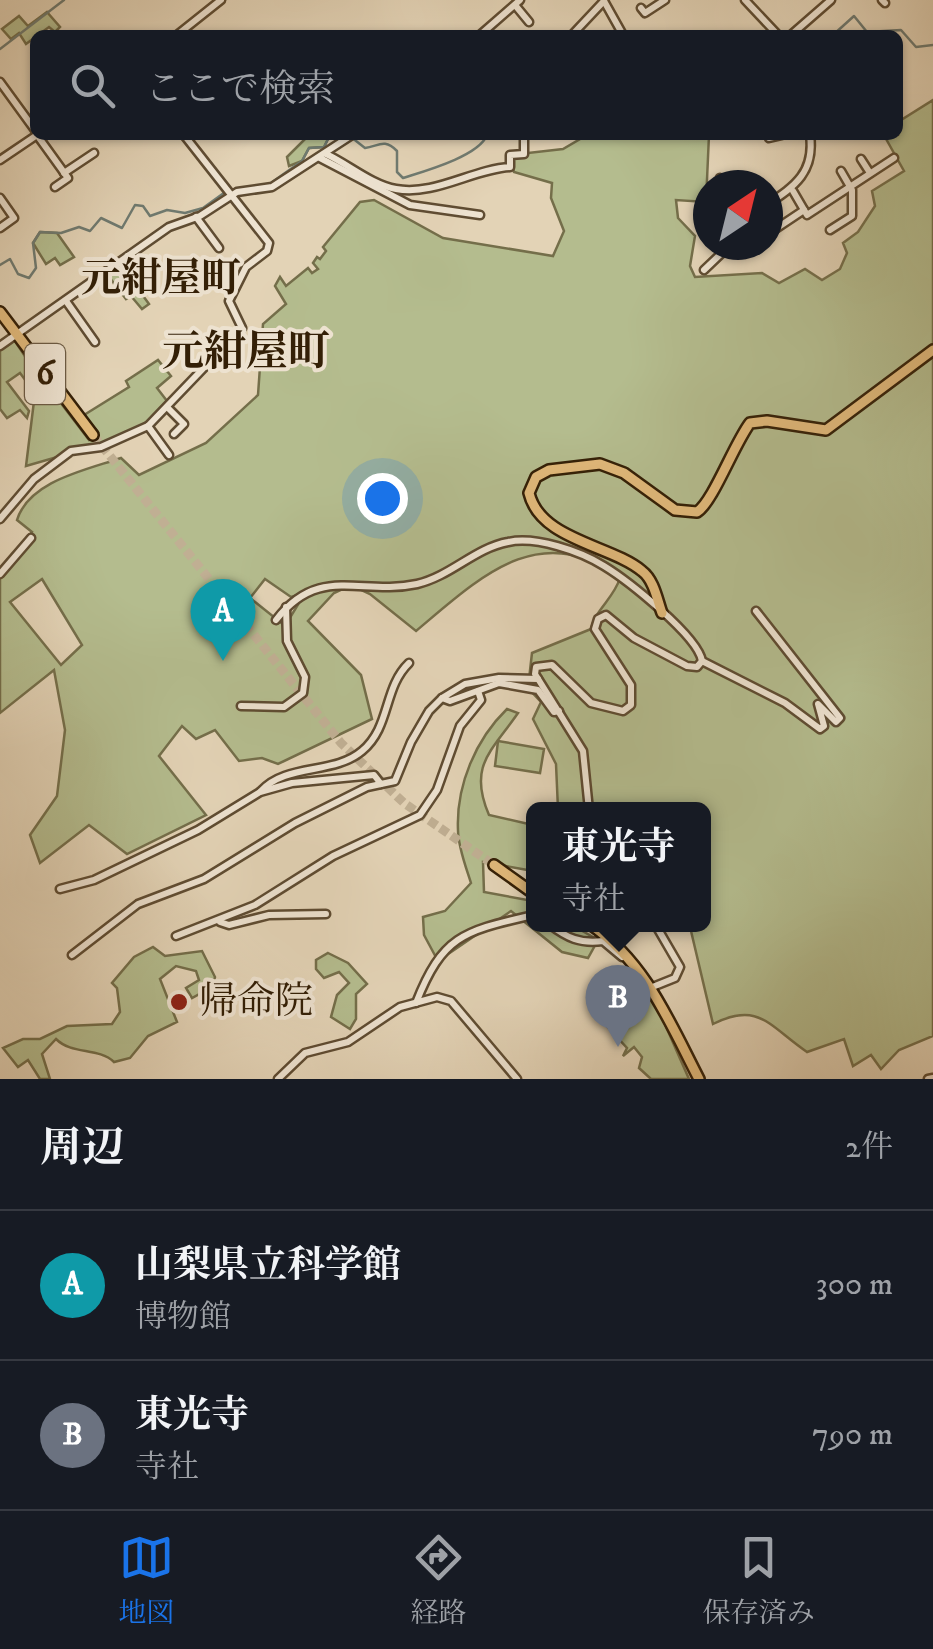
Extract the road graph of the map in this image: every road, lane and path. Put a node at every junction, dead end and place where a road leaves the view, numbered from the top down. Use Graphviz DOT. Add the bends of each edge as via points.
graph roads {
  1 [pos="222,0"];
  2 [pos="665,0"];
  3 [pos="745,0"];
  4 [pos="831,0"];
  5 [pos="604,1"];
  6 [pos="518,2"];
  7 [pos="641,8"];
  8 [pos="529,22"];
  9 [pos="184,30"];
  10 [pos="486,30"];
  11 [pos="578,30"];
  12 [pos="620,30"];
  13 [pos="773,30"];
  14 [pos="797,30"];
  15 [pos="0,82"];
  16 [pos="30,124"];
  17 [pos="30,138"];
  18 [pos="41,140"];
  19 [pos="188,140"];
  20 [pos="344,140"];
  21 [pos="524,140"];
  22 [pos="811,140"];
  23 [pos="94,153"];
  24 [pos="878,154"];
  25 [pos="52,156"];
  26 [pos="322,156"];
  27 [pos="894,158"];
  28 [pos="861,159"];
  29 [pos="0,160"];
  30 [pos="44,162"];
  31 [pos="884,164"];
  32 [pos="841,171"];
  33 [pos="64,173"];
  34 [pos="870,173"];
  35 [pos="850,186"];
  36 [pos="55,188"];
  37 [pos="824,188"];
  38 [pos="230,191"];
  39 [pos="793,191"];
  40 [pos="783,196"];
  41 [pos="0,198"];
  42 [pos="830,199"];
  43 [pos="804,210"];
  44 [pos="480,215"];
  45 [pos="196,217"];
  46 [pos="783,224"];
  47 [pos="0,228"];
  48 [pos="830,230"];
  49 [pos="219,248"];
  50 [pos="713,260"];
  51 [pos="704,270"];
  52 [pos="66,301"];
  53 [pos="0,312"];
  54 [pos="16,335"];
  55 [pos="95,342"];
  56 [pos="0,346"];
  57 [pos="933,350"];
  58 [pos="168,408"];
  59 [pos="148,426"];
  60 [pos="174,434"];
  61 [pos="93,435"];
  62 [pos="169,455"];
  63 [pos="0,519"];
  64 [pos="31,538"];
  65 [pos="644,572"];
  66 [pos="0,574"];
  67 [pos="634,590"];
  68 [pos="286,607"];
  69 [pos="756,611"];
  70 [pos="662,613"];
  71 [pos="276,620"];
  72 [pos="702,661"];
  73 [pos="409,663"];
  74 [pos="538,679"];
  75 [pos="478,691"];
  76 [pos="442,698"];
  77 [pos="241,706"];
  78 [pos="560,711"];
  79 [pos="381,784"];
  80 [pos="260,792"];
  81 [pos="588,802"];
  82 [pos="494,866"];
  83 [pos="526,888"];
  84 [pos="60,889"];
  85 [pos="326,914"];
  86 [pos="526,916"];
  87 [pos="220,921"];
  88 [pos="560,932"];
  89 [pos="599,932"];
  90 [pos="660,932"];
  91 [pos="176,936"];
  92 [pos="72,955"];
  93 [pos="653,988"];
  94 [pos="416,1004"];
  95 [pos="278,1079"];
  96 [pos="518,1079"];
  97 [pos="699,1079"];
  1 -- 9 [label="street"];
  2 -- 7 [label="street" via="645,13"];
  3 -- 13 [label="street"];
  4 -- 14 [label="street"];
  5 -- 11 [label="street"];
  5 -- 12 [label="street"];
  6 -- 8 [label="street"];
  6 -- 10 [label="street"];
  15 -- 16 [label="street"];
  17 -- 29 [label="street"];
  18 -- 25 [label="street"];
  19 -- 38 [label="street"];
  20 -- 26 [label="street"];
  21 -- 26 [label="street" via="524,154 510,155 510,167 411,188 383,184"];
  22 -- 39 [label="street" via="812,154"];
  23 -- 33 [label="street"];
  24 -- 31 [label="street"];
  25 -- 30 [label="street"];
  25 -- 33 [label="street"];
  26 -- 38 [label="street" via="268,189"];
  26 -- 44 [label="street" via="410,205"];
  27 -- 31 [label="street"];
  28 -- 34 [label="street"];
  31 -- 34 [label="street"];
  32 -- 35 [label="street"];
  33 -- 36 [label="street" via="68,178"];
  34 -- 35 [label="street"];
  35 -- 42 [label="street"];
  35 -- 48 [label="street" via="852,216"];
  37 -- 42 [label="street"];
  38 -- 45 [label="street"];
  38 -- 58 [label="street" via="270,248 246,267 229,301 242,319 240,332"];
  39 -- 40 [label="street"];
  39 -- 43 [label="street"];
  41 -- 47 [label="street" via="14,218"];
  42 -- 43 [label="street" via="807,215"];
  43 -- 46 [label="street"];
  45 -- 49 [label="street"];
  45 -- 52 [label="street"];
  50 -- 51 [label="street"];
  52 -- 54 [label="street"];
  52 -- 55 [label="street"];
  53 -- 54 [label="main road, 6"];
  54 -- 56 [label="street"];
  54 -- 61 [label="main road, 6"];
  57 -- 65 [label="main road" via="826,430 750,423 698,512 675,510 600,464 536,477 529,493 542,515"];
  58 -- 59 [label="street"];
  58 -- 60 [label="street" via="184,424"];
  59 -- 62 [label="street"];
  59 -- 63 [label="street" via="101,447 71,451 34,479"];
  64 -- 66 [label="street"];
  65 -- 67 [label="street"];
  65 -- 70 [label="main road"];
  67 -- 68 [label="street" via="602,565 526,540 494,546 418,584 334,585 305,592"];
  67 -- 70 [label="street"];
  68 -- 71 [label="street"];
  68 -- 77 [label="street" via="289,648 305,676 303,693 284,707"];
  69 -- 72 [label="street" via="840,718 836,722 818,704 820,729"];
  70 -- 72 [label="street" via="697,647"];
  72 -- 74 [label="street" via="687,666 606,615 596,623 596,634 631,685 630,704 622,712 590,703 548,662 536,667"];
  73 -- 80 [label="street" via="396,676 380,730 364,750 348,761 282,777"];
  74 -- 76 [label="street" via="465,684"];
  74 -- 78 [label="street"];
  75 -- 76 [label="street"];
  75 -- 78 [label="street" via="499,684 538,690"];
  75 -- 87 [label="street" via="480,700 460,726 437,790 420,815"];
  76 -- 79 [label="street" via="411,742 399,777"];
  78 -- 81 [label="street" via="584,752"];
  79 -- 80 [label="street" via="374,775 292,782"];
  79 -- 92 [label="street" via="295,822 204,879 138,904"];
  80 -- 84 [label="street" via="198,830 94,880"];
  82 -- 83 [label="main road"];
  85 -- 87 [label="street"];
  86 -- 94 [label="street" via="488,924 448,946 432,963"];
  87 -- 91 [label="street"];
  88 -- 93 [label="street" via="586,944 602,941"];
  89 -- 93 [label="main road"];
  90 -- 93 [label="street" via="680,967"];
  93 -- 97 [label="main road"];
  94 -- 95 [label="street" via="392,1011 343,1045 305,1053"];
  94 -- 96 [label="street" via="438,997 451,1001"];
}
